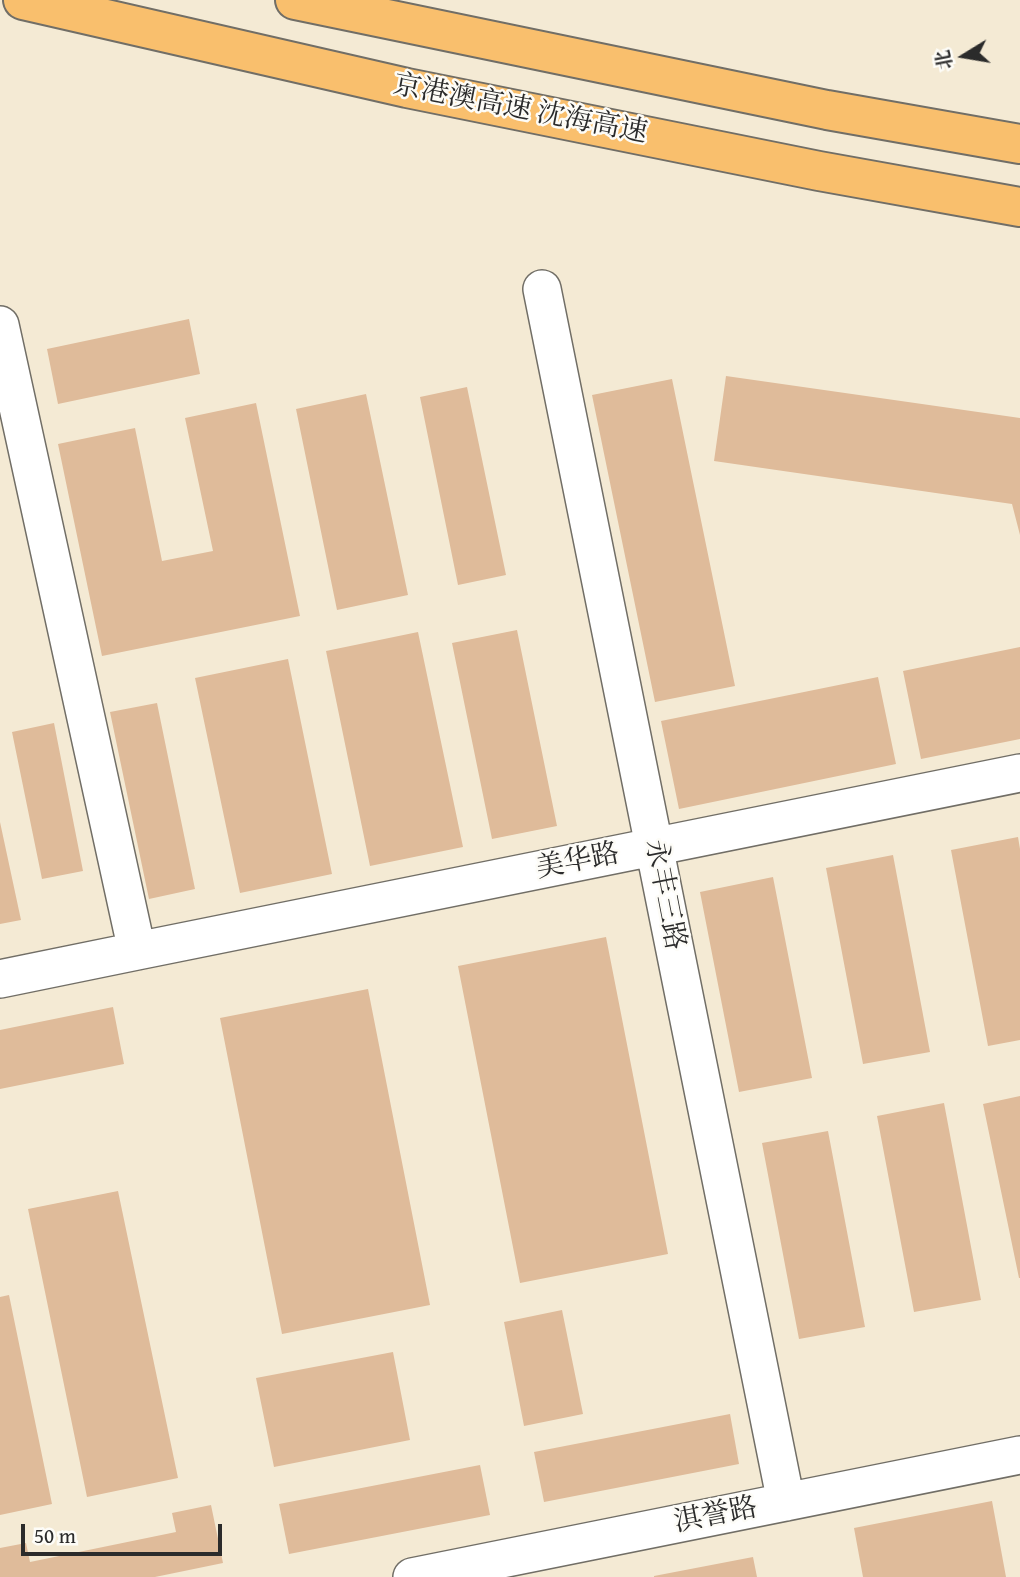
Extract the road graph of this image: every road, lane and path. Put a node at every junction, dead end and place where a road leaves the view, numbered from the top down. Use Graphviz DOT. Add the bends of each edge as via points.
graph roads {
  1 [pos="23,0"];
  2 [pos="295,0"];
  3 [pos="1020,144"];
  4 [pos="1020,207"];
  5 [pos="542,289"];
  6 [pos="0,325"];
  7 [pos="1020,774"];
  8 [pos="654,847"];
  9 [pos="137,951"];
  10 [pos="0,979"];
  11 [pos="1020,1455"];
  12 [pos="786,1502"];
  13 [pos="412,1577"];
  1 -- 4 [label="highway, 京港澳高速 沈海高速" via="407,88"];
  2 -- 3 [label="highway" via="827,110"];
  5 -- 8 [label="street, 永丰三路"];
  6 -- 9 [label="street"];
  7 -- 8 [label="street, 美华路"];
  8 -- 9 [label="street, 美华路"];
  8 -- 12 [label="street, 永丰三路"];
  9 -- 10 [label="street, 美华路"];
  11 -- 12 [label="street, 淇誉路"];
  12 -- 13 [label="street, 淇誉路"];
}
